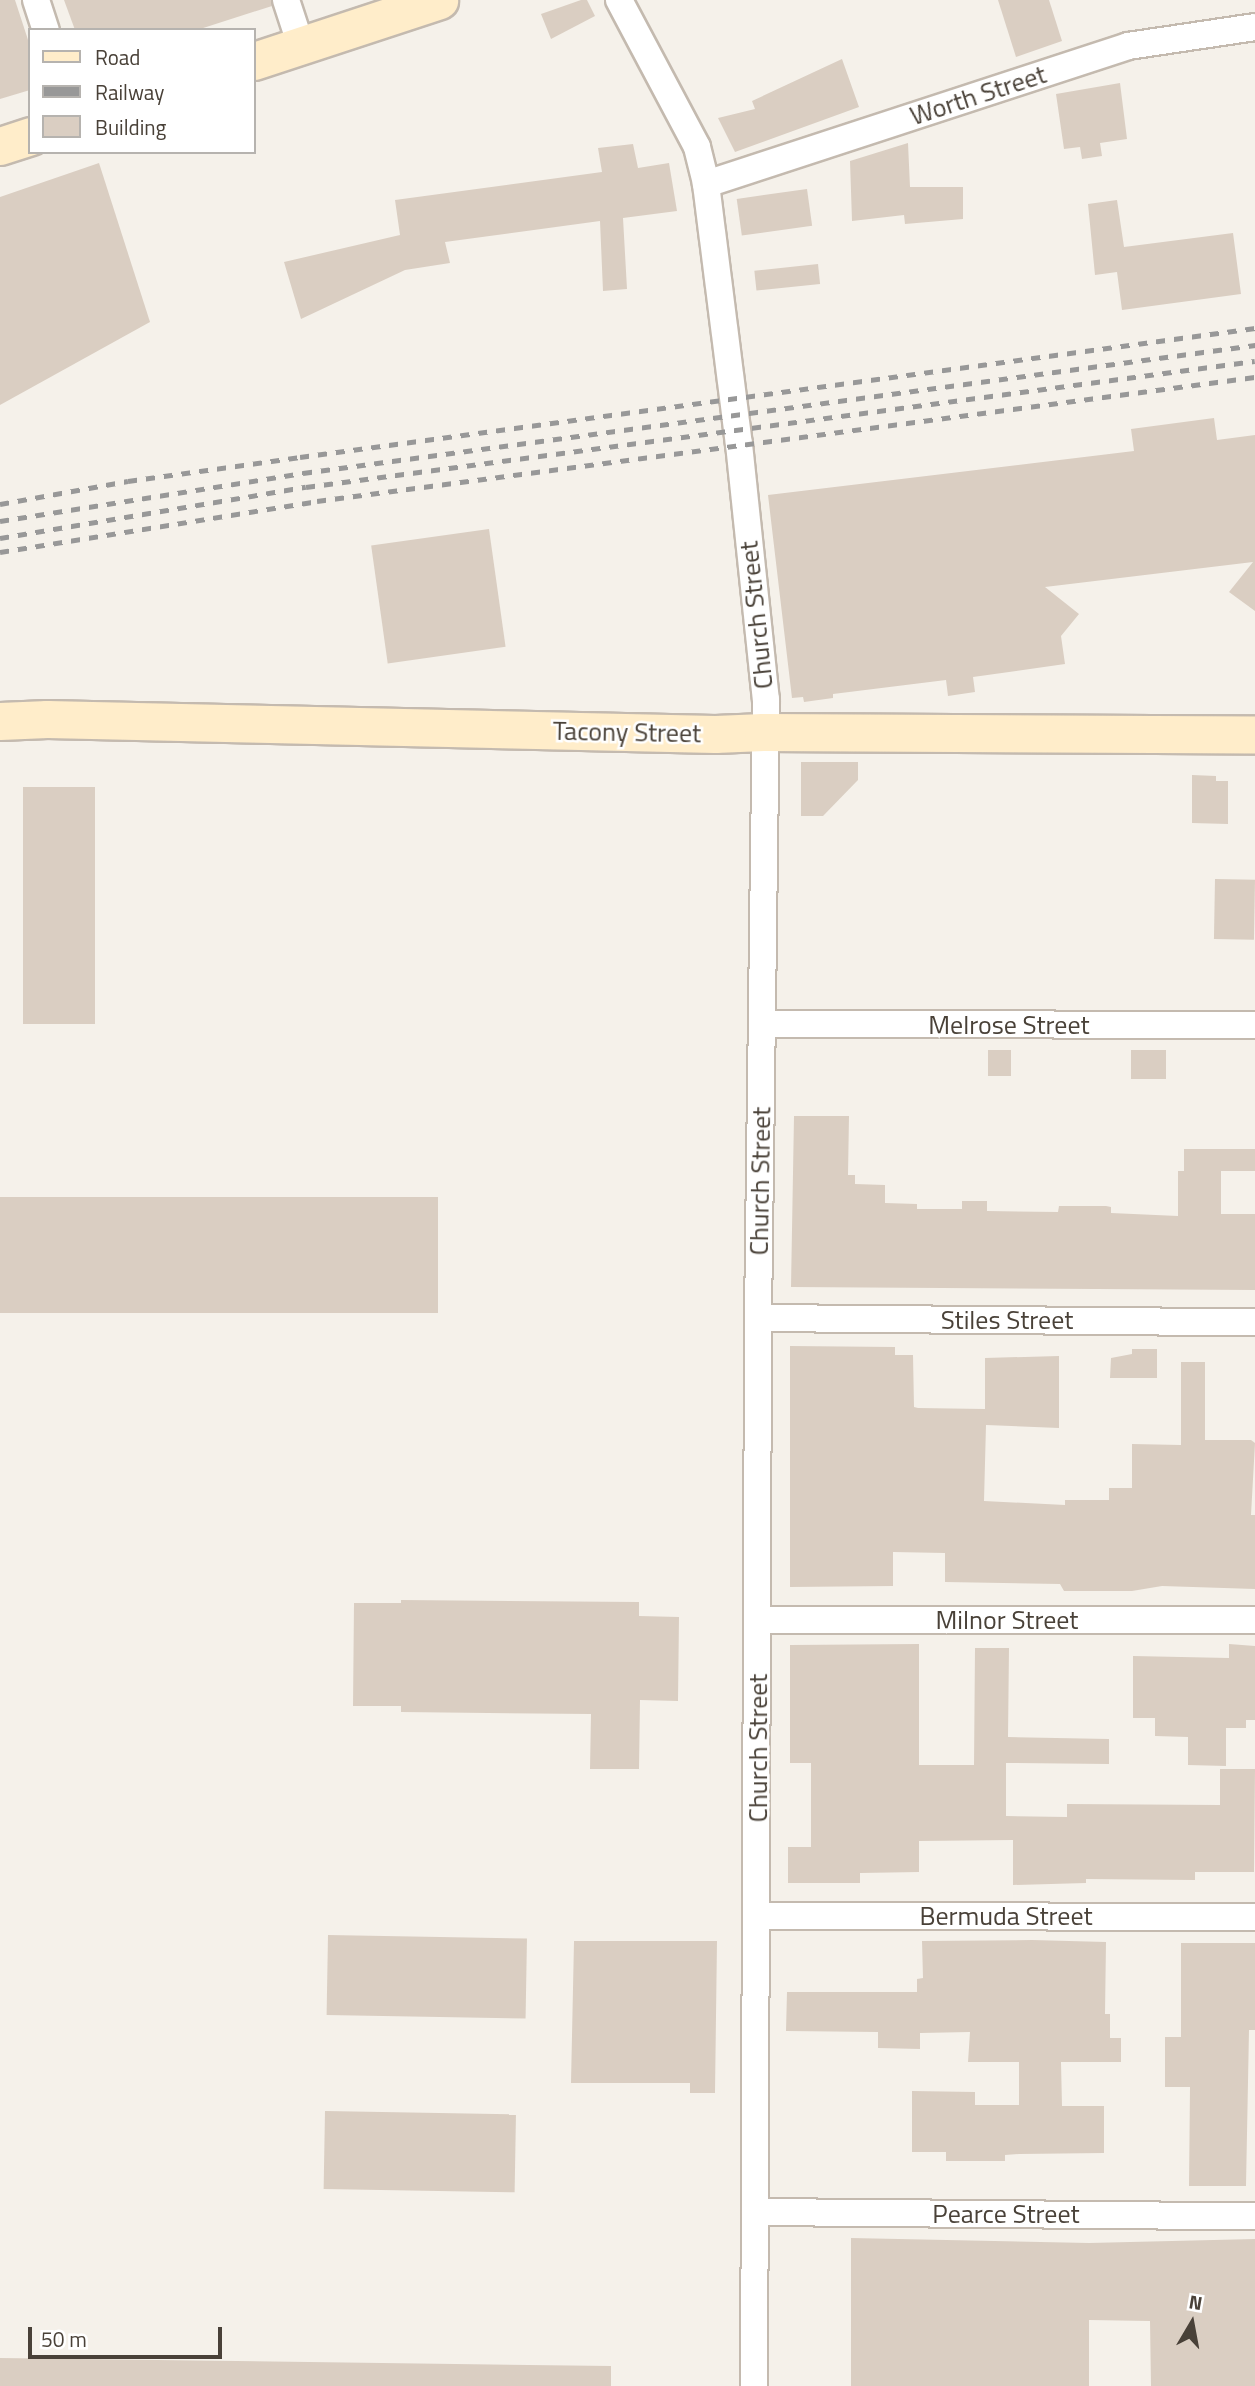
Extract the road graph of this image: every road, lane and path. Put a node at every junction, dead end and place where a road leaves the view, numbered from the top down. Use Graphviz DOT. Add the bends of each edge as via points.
graph roads {
  1 [pos="36,0"];
  2 [pos="286,0"];
  3 [pos="439,0"];
  4 [pos="619,0"];
  5 [pos="1255,27"];
  6 [pos="45,28"];
  7 [pos="301,46"];
  8 [pos="256,60"];
  9 [pos="28,137"];
  10 [pos="0,146"];
  11 [pos="706,184"];
  12 [pos="0,721"];
  13 [pos="764,732"];
  14 [pos="1255,735"];
  15 [pos="763,1024"];
  16 [pos="1255,1025"];
  17 [pos="758,1318"];
  18 [pos="1255,1322"];
  19 [pos="758,1620"];
  20 [pos="1255,1620"];
  21 [pos="756,1916"];
  22 [pos="1255,1917"];
  23 [pos="757,2212"];
  24 [pos="1255,2216"];
  25 [pos="754,2386"];
  1 -- 6 [label="street"];
  2 -- 7 [label="street"];
  3 -- 7 [label="main road"];
  4 -- 11 [label="street, Church Street" via="697,147"];
  5 -- 11 [label="street, Worth Street" via="1128,46"];
  7 -- 8 [label="main road"];
  9 -- 10 [label="main road"];
  11 -- 13 [label="street, Church Street" via="766,699"];
  12 -- 13 [label="main road, Tacony Street"];
  13 -- 14 [label="main road, Tacony Street"];
  13 -- 15 [label="street, Church Street"];
  15 -- 16 [label="street, Melrose Street"];
  15 -- 17 [label="street, Church Street"];
  17 -- 18 [label="street, Stiles Street"];
  17 -- 19 [label="street, Church Street"];
  19 -- 20 [label="street, Milnor Street"];
  19 -- 21 [label="street, Church Street"];
  21 -- 22 [label="street, Bermuda Street"];
  21 -- 23 [label="street, Church Street"];
  23 -- 24 [label="street, Pearce Street"];
  23 -- 25 [label="street, Church Street"];
}
